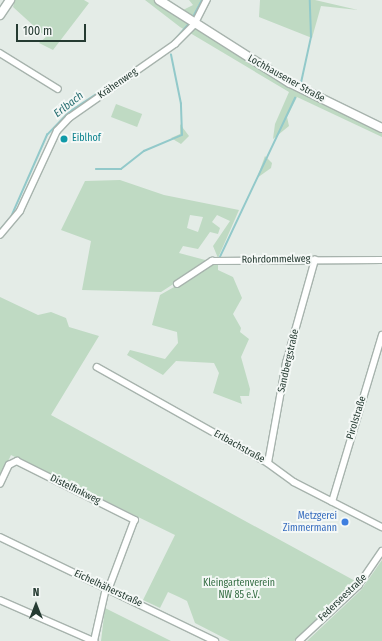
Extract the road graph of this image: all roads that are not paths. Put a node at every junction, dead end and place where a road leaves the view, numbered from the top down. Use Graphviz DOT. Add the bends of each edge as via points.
graph roads {
  1 [pos="10,0"];
  2 [pos="159,0"];
  3 [pos="207,0"];
  4 [pos="0,15"];
  5 [pos="194,25"];
  6 [pos="0,53"];
  7 [pos="58,89"];
  8 [pos="382,128"];
  9 [pos="0,235"];
  10 [pos="315,260"];
  11 [pos="382,260"];
  12 [pos="177,284"];
  13 [pos="382,335"];
  14 [pos="97,367"];
  15 [pos="268,463"];
  16 [pos="0,484"];
  17 [pos="332,502"];
  18 [pos="382,527"];
  19 [pos="0,537"];
  20 [pos="382,551"];
  21 [pos="107,589"];
  22 [pos="0,600"];
  23 [pos="94,641"];
  24 [pos="215,641"];
  25 [pos="299,641"];
  1 -- 4 [label="main road"];
  2 -- 5 [label="main road, Lochhausener Straße"];
  3 -- 5 [label="street, Krähenweg"];
  5 -- 8 [label="main road, Lochhausener Straße" via="290,83"];
  5 -- 9 [label="street, Krähenweg" via="176,44 69,118 57,131 20,211"];
  6 -- 7 [label="street"];
  10 -- 11 [label="street, Rohrdommelweg"];
  10 -- 12 [label="street, Rohrdommelweg" via="212,261"];
  10 -- 15 [label="street, Sandbergstraße" via="286,363"];
  13 -- 17 [label="street, Pirolstraße"];
  14 -- 15 [label="street, Erlbachstraße"];
  15 -- 17 [label="street, Erlbachstraße"];
  16 -- 21 [label="street, Distelfinkweg" via="8,465 15,461 135,520 133,534"];
  17 -- 18 [label="street, Erlbachstraße"];
  19 -- 21 [label="street, Eichelhäherstraße"];
  20 -- 25 [label="street, Federseestraße" via="358,586"];
  21 -- 23 [label="street"];
  21 -- 24 [label="street, Eichelhäherstraße"];
  22 -- 23 [label="street"];
}
